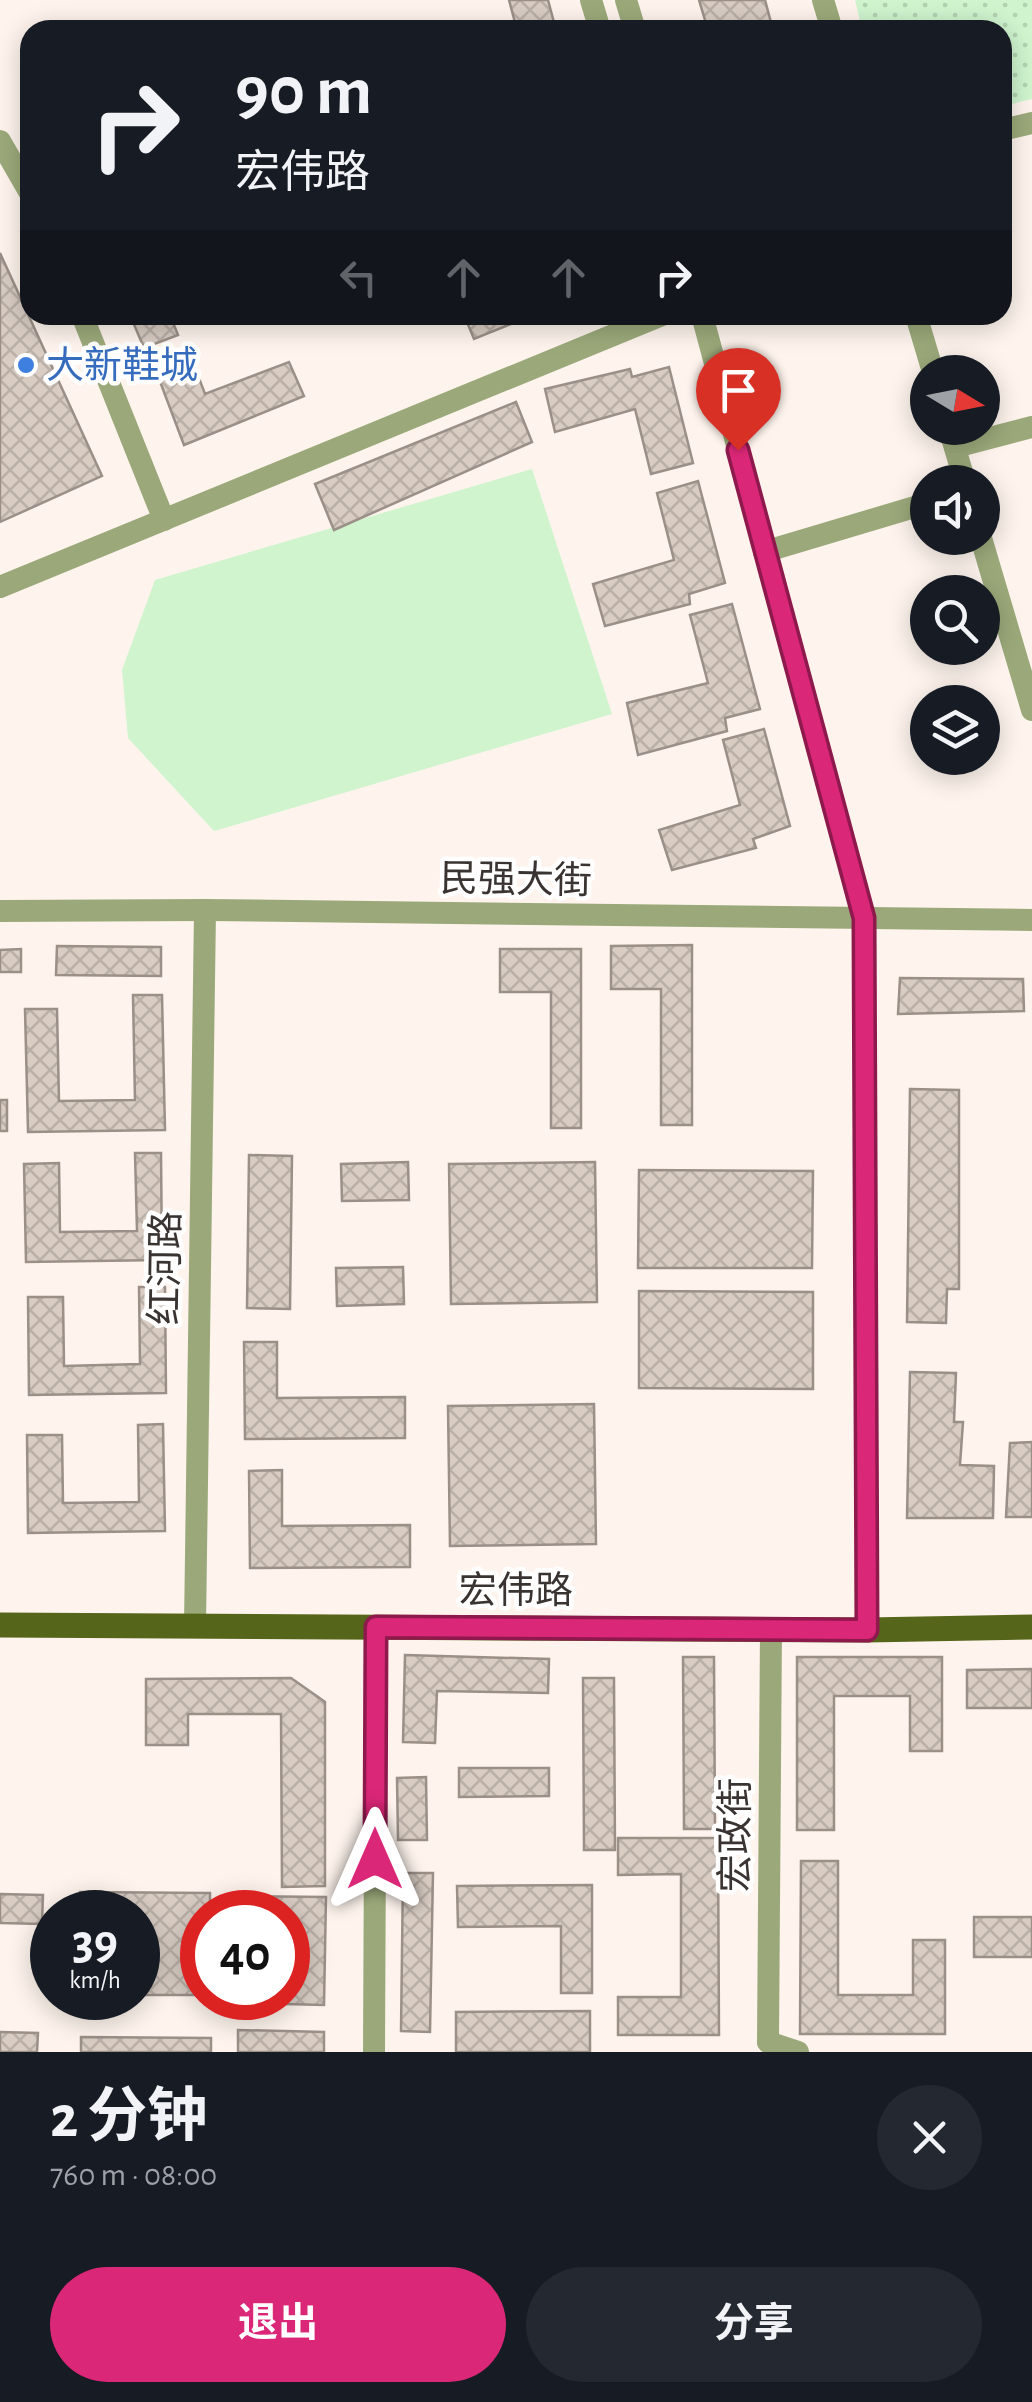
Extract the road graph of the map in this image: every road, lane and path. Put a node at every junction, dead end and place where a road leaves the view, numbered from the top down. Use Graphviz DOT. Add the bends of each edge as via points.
graph roads {
  1 [pos="0,141"];
  2 [pos="20,176"];
  3 [pos="86,325"];
  4 [pos="638,325"];
  5 [pos="705,325"];
  6 [pos="919,325"];
  7 [pos="928,355"];
  8 [pos="1032,427"];
  9 [pos="1000,431"];
  10 [pos="910,507"];
  11 [pos="164,520"];
  12 [pos="764,552"];
  13 [pos="986,555"];
  14 [pos="0,587"];
  15 [pos="1032,710"];
  16 [pos="205,910"];
  17 [pos="0,911"];
  18 [pos="864,918"];
  19 [pos="1032,920"];
  20 [pos="0,1625"];
  21 [pos="196,1626"];
  22 [pos="376,1627"];
  23 [pos="1032,1627"];
  24 [pos="771,1629"];
  25 [pos="867,1630"];
  26 [pos="759,2047"];
  27 [pos="374,2052"];
  28 [pos="798,2052"];
  1 -- 2 [label="street"];
  3 -- 11 [label="street"];
  4 -- 11 [label="street"];
  5 -- 12 [label="street"];
  6 -- 7 [label="street"];
  8 -- 9 [label="street"];
  10 -- 12 [label="street"];
  11 -- 14 [label="street"];
  12 -- 18 [label="street"];
  13 -- 15 [label="street"];
  16 -- 17 [label="street, 民强大街"];
  16 -- 18 [label="street, 民强大街"];
  16 -- 21 [label="street, 红河路"];
  18 -- 19 [label="street, 民强大街"];
  18 -- 25 [label="street"];
  20 -- 21 [label="main road, 宏伟路"];
  21 -- 22 [label="main road, 宏伟路"];
  22 -- 24 [label="main road, 宏伟路"];
  22 -- 27 [label="street"];
  23 -- 25 [label="main road, 宏伟路"];
  24 -- 25 [label="main road, 宏伟路"];
  24 -- 26 [label="street, 宏政街"];
  26 -- 28 [label="street"];
}
